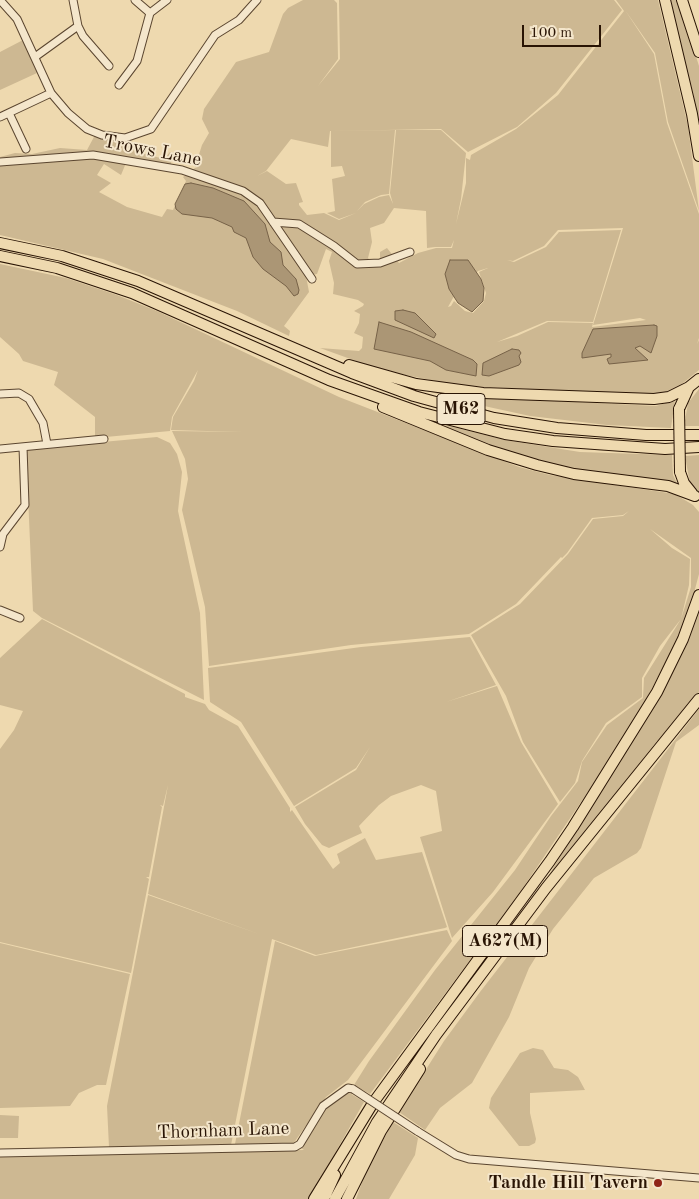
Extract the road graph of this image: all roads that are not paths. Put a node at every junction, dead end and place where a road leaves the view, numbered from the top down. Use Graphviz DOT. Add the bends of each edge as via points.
graph roads {
  1 [pos="0,0"];
  2 [pos="73,0"];
  3 [pos="135,0"];
  4 [pos="167,0"];
  5 [pos="257,0"];
  6 [pos="665,0"];
  7 [pos="682,0"];
  8 [pos="150,13"];
  9 [pos="78,26"];
  10 [pos="699,52"];
  11 [pos="35,57"];
  12 [pos="109,66"];
  13 [pos="119,86"];
  14 [pos="51,93"];
  15 [pos="9,113"];
  16 [pos="0,117"];
  17 [pos="26,149"];
  18 [pos="699,156"];
  19 [pos="0,162"];
  20 [pos="273,222"];
  21 [pos="0,243"];
  22 [pos="410,252"];
  23 [pos="0,256"];
  24 [pos="312,279"];
  25 [pos="238,324"];
  26 [pos="289,362"];
  27 [pos="696,381"];
  28 [pos="0,394"];
  29 [pos="699,435"];
  30 [pos="104,439"];
  31 [pos="47,444"];
  32 [pos="23,447"];
  33 [pos="699,447"];
  34 [pos="0,449"];
  35 [pos="698,498"];
  36 [pos="2,535"];
  37 [pos="0,547"];
  38 [pos="699,595"];
  39 [pos="0,610"];
  40 [pos="20,618"];
  41 [pos="699,699"];
  42 [pos="562,871"];
  43 [pos="373,1103"];
  44 [pos="0,1153"];
  45 [pos="699,1178"];
  46 [pos="314,1199"];
  47 [pos="324,1199"];
  48 [pos="335,1199"];
  49 [pos="347,1199"];
  1 -- 11 [label="street" via="17,19"];
  2 -- 9 [label="street"];
  3 -- 8 [label="street"];
  4 -- 8 [label="street"];
  5 -- 14 [label="street" via="239,20 215,35 151,128 125,138 102,135 87,129"];
  6 -- 18 [label="highway"];
  7 -- 10 [label="highway"];
  8 -- 13 [label="street" via="137,61"];
  9 -- 11 [label="street"];
  9 -- 12 [label="street"];
  11 -- 14 [label="street"];
  14 -- 15 [label="street"];
  15 -- 16 [label="street"];
  15 -- 17 [label="street"];
  19 -- 20 [label="street, Trows Lane" via="93,155 182,170 243,191 260,203"];
  20 -- 22 [label="street" via="298,224 356,264 380,263"];
  20 -- 24 [label="street, Trows Lane"];
  21 -- 25 [label="highway, M62" via="100,267"];
  23 -- 26 [label="highway, M62" via="57,268 132,293"];
  25 -- 27 [label="highway, M62" via="367,371 433,387 498,394 649,399 670,397"];
  25 -- 29 [label="highway, M62" via="352,374 414,396 494,418 599,432"];
  26 -- 33 [label="highway, M62" via="372,397 505,434 590,445 665,449"];
  26 -- 35 [label="highway, M62" via="434,429 515,459 574,474 668,486"];
  27 -- 35 [label="highway, bridge" via="679,409 680,472 687,488"];
  28 -- 31 [label="street" via="19,393 30,399 43,423"];
  30 -- 31 [label="street"];
  31 -- 32 [label="street"];
  32 -- 34 [label="street"];
  32 -- 36 [label="street" via="25,505"];
  36 -- 37 [label="street"];
  38 -- 43 [label="highway, A627(M)" via="683,639 657,692 573,827"];
  39 -- 40 [label="street"];
  41 -- 42 [label="highway, A627(M)"];
  42 -- 48 [label="highway, A627(M)" via="431,1042 376,1122"];
  42 -- 49 [label="highway, A627(M)" via="441,1038 381,1130"];
  43 -- 46 [label="highway, A627(M)"];
  43 -- 47 [label="highway, A627(M)"];
  44 -- 45 [label="street, Thornham Lane, bridge" via="295,1147 323,1106 348,1088 456,1156"];
}
